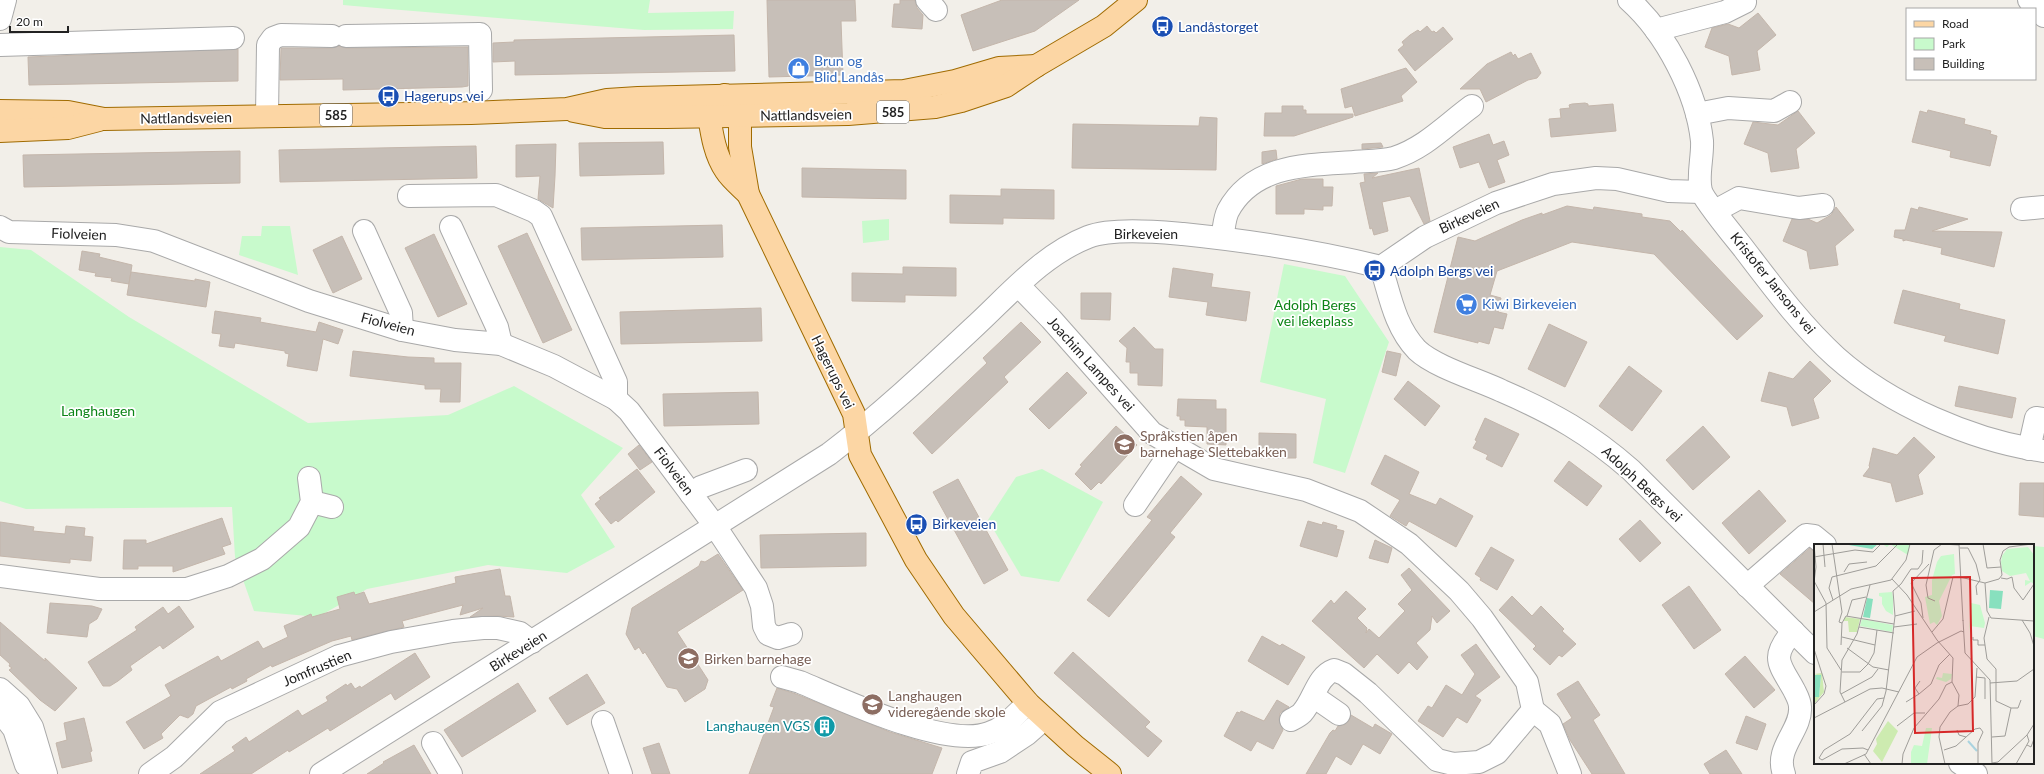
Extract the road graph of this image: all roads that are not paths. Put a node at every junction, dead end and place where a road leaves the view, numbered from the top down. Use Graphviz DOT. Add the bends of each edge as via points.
graph roads {
  1 [pos="5,0"];
  2 [pos="1136,0"];
  3 [pos="1629,0"];
  4 [pos="2029,0"];
  5 [pos="1745,2"];
  6 [pos="2044,16"];
  7 [pos="0,19"];
  8 [pos="1656,30"];
  9 [pos="233,38"];
  10 [pos="0,45"];
  11 [pos="1036,66"];
  12 [pos="481,90"];
  13 [pos="725,95"];
  14 [pos="1790,102"];
  15 [pos="1472,106"];
  16 [pos="567,109"];
  17 [pos="0,111"];
  18 [pos="1697,114"];
  19 [pos="267,116"];
  20 [pos="709,116"];
  21 [pos="740,116"];
  22 [pos="104,119"];
  23 [pos="0,131"];
  24 [pos="1701,192"];
  25 [pos="748,194"];
  26 [pos="409,196"];
  27 [pos="1824,205"];
  28 [pos="2044,207"];
  29 [pos="2022,209"];
  30 [pos="1715,211"];
  31 [pos="0,227"];
  32 [pos="451,227"];
  33 [pos="364,230"];
  34 [pos="1222,238"];
  35 [pos="1381,267"];
  36 [pos="1018,286"];
  37 [pos="402,330"];
  38 [pos="501,344"];
  39 [pos="616,399"];
  40 [pos="2044,419"];
  41 [pos="856,434"];
  42 [pos="1175,446"];
  43 [pos="2036,450"];
  44 [pos="746,470"];
  45 [pos="309,478"];
  46 [pos="691,494"];
  47 [pos="1135,504"];
  48 [pos="715,526"];
  49 [pos="1824,544"];
  50 [pos="0,576"];
  51 [pos="1747,586"];
  52 [pos="1793,632"];
  53 [pos="791,634"];
  54 [pos="532,642"];
  55 [pos="1814,652"];
  56 [pos="782,677"];
  57 [pos="0,689"];
  58 [pos="1313,696"];
  59 [pos="1028,703"];
  60 [pos="1532,710"];
  61 [pos="0,711"];
  62 [pos="1339,714"];
  63 [pos="1044,719"];
  64 [pos="1291,720"];
  65 [pos="603,722"];
  66 [pos="433,743"];
  67 [pos="1961,764"];
  68 [pos="45,772"];
  69 [pos="150,774"];
  70 [pos="321,774"];
  71 [pos="451,774"];
  72 [pos="621,774"];
  73 [pos="968,774"];
  74 [pos="1110,774"];
  75 [pos="1570,774"];
  76 [pos="1784,774"];
  77 [pos="1976,774"];
  1 -- 7 [label="street"];
  2 -- 11 [label="main road, Nattlandsveien / 585" via="1104,26"];
  3 -- 8 [label="street"];
  4 -- 6 [label="street"];
  5 -- 8 [label="street" via="1725,12"];
  8 -- 18 [label="street" via="1674,60"];
  9 -- 10 [label="street"];
  11 -- 13 [label="main road, Nattlandsveien / 585" via="999,68 950,83 904,91"];
  11 -- 21 [label="main road, Nattlandsveien / 585" via="1006,86 935,107 882,112"];
  12 -- 19 [label="street" via="480,34 281,35 273,38 268,45"];
  13 -- 16 [label="main road, Nattlandsveien / 585" via="607,100"];
  13 -- 20 [label="main road"];
  13 -- 21 [label="main road"];
  14 -- 18 [label="street" via="1774,111 1728,108"];
  15 -- 34 [label="street" via="1415,150 1392,158 1295,167 1249,184 1228,212"];
  16 -- 19 [label="main road, Nattlandsveien / 585"];
  16 -- 20 [label="main road, Nattlandsveien / 585" via="606,117"];
  17 -- 22 [label="main road, Nattlandsveien / 585" via="68,112"];
  18 -- 24 [label="street" via="1702,142"];
  19 -- 22 [label="main road, Nattlandsveien / 585"];
  20 -- 21 [label="main road, Nattlandsveien / 585"];
  20 -- 25 [label="main road, Hagerups vei" via="713,140 726,171"];
  21 -- 25 [label="main road, Hagerups vei" via="740,147"];
  22 -- 23 [label="main road, Nattlandsveien / 585" via="68,128"];
  24 -- 30 [label="street, Kristofer Jansons vei"];
  24 -- 35 [label="street, Birkeveien" via="1669,191 1617,179 1596,178 1553,184 1496,203 1425,236"];
  25 -- 41 [label="main road, Hagerups vei" via="854,414"];
  26 -- 39 [label="street" via="496,195 540,216 616,382"];
  27 -- 30 [label="street" via="1799,208 1739,198"];
  28 -- 29 [label="street"];
  30 -- 43 [label="street, Kristofer Jansons vei" via="1782,299 1837,357 1863,378 1950,426 2004,444"];
  31 -- 37 [label="street, Fiolveien" via="9,232 116,235 154,241 309,301"];
  32 -- 38 [label="street" via="497,327"];
  33 -- 37 [label="street" via="401,313"];
  34 -- 35 [label="street, Birkeveien" via="1330,254"];
  34 -- 36 [label="street, Birkeveien" via="1149,231 1089,237 1043,262"];
  35 -- 51 [label="street, Adolph Bergs vei" via="1398,324 1418,350 1440,364 1550,412 1605,447"];
  36 -- 41 [label="street, Birkeveien" via="890,406"];
  36 -- 42 [label="street, Joachim Lampes vei" via="1152,433"];
  37 -- 38 [label="street, Fiolveien" via="455,340"];
  38 -- 39 [label="street, Fiolveien" via="554,366"];
  39 -- 46 [label="street, Fiolveien" via="629,411"];
  40 -- 43 [label="street" via="2036,418"];
  41 -- 48 [label="street, Birkeveien"];
  41 -- 59 [label="main road, Hagerups vei" via="860,455 916,560 954,616"];
  42 -- 47 [label="street"];
  42 -- 60 [label="street, Joachim Lampes vei" via="1214,469 1306,490 1360,510 1409,544 1459,591 1482,618 1526,682"];
  44 -- 46 [label="street" via="701,487"];
  45 -- 50 [label="street" via="322,504 262,559 228,576 187,589 99,589"];
  46 -- 48 [label="street, Fiolveien"];
  48 -- 53 [label="street" via="756,588 768,634 778,638"];
  48 -- 54 [label="street, Birkeveien"];
  49 -- 51 [label="street" via="1814,536 1806,535"];
  51 -- 52 [label="street, Adolph Bergs vei"];
  52 -- 55 [label="street, Adolph Bergs vei"];
  52 -- 76 [label="street" via="1782,644 1778,654 1780,664 1801,708 1783,753"];
  54 -- 69 [label="street, Jomfrustien" via="520,633 498,628 483,628 391,642 339,656 220,712 174,757"];
  54 -- 70 [label="street, Birkeveien"];
  56 -- 59 [label="street" via="903,723 961,736 978,736 996,730"];
  57 -- 68 [label="street" via="19,706 32,727"];
  58 -- 60 [label="street" via="1323,676 1334,670 1344,674 1368,693 1437,760 1453,764 1479,762 1497,753"];
  58 -- 62 [label="street"];
  58 -- 64 [label="street" via="1301,713"];
  59 -- 63 [label="main road, Hagerups vei"];
  60 -- 75 [label="street" via="1550,724"];
  61 -- 68 [label="street" via="14,729 26,765"];
  63 -- 73 [label="street" via="1000,752 972,762"];
  63 -- 74 [label="main road, Hagerups vei"];
  65 -- 72 [label="street"];
  66 -- 71 [label="street"];
  67 -- 77 [label="street"];
}
